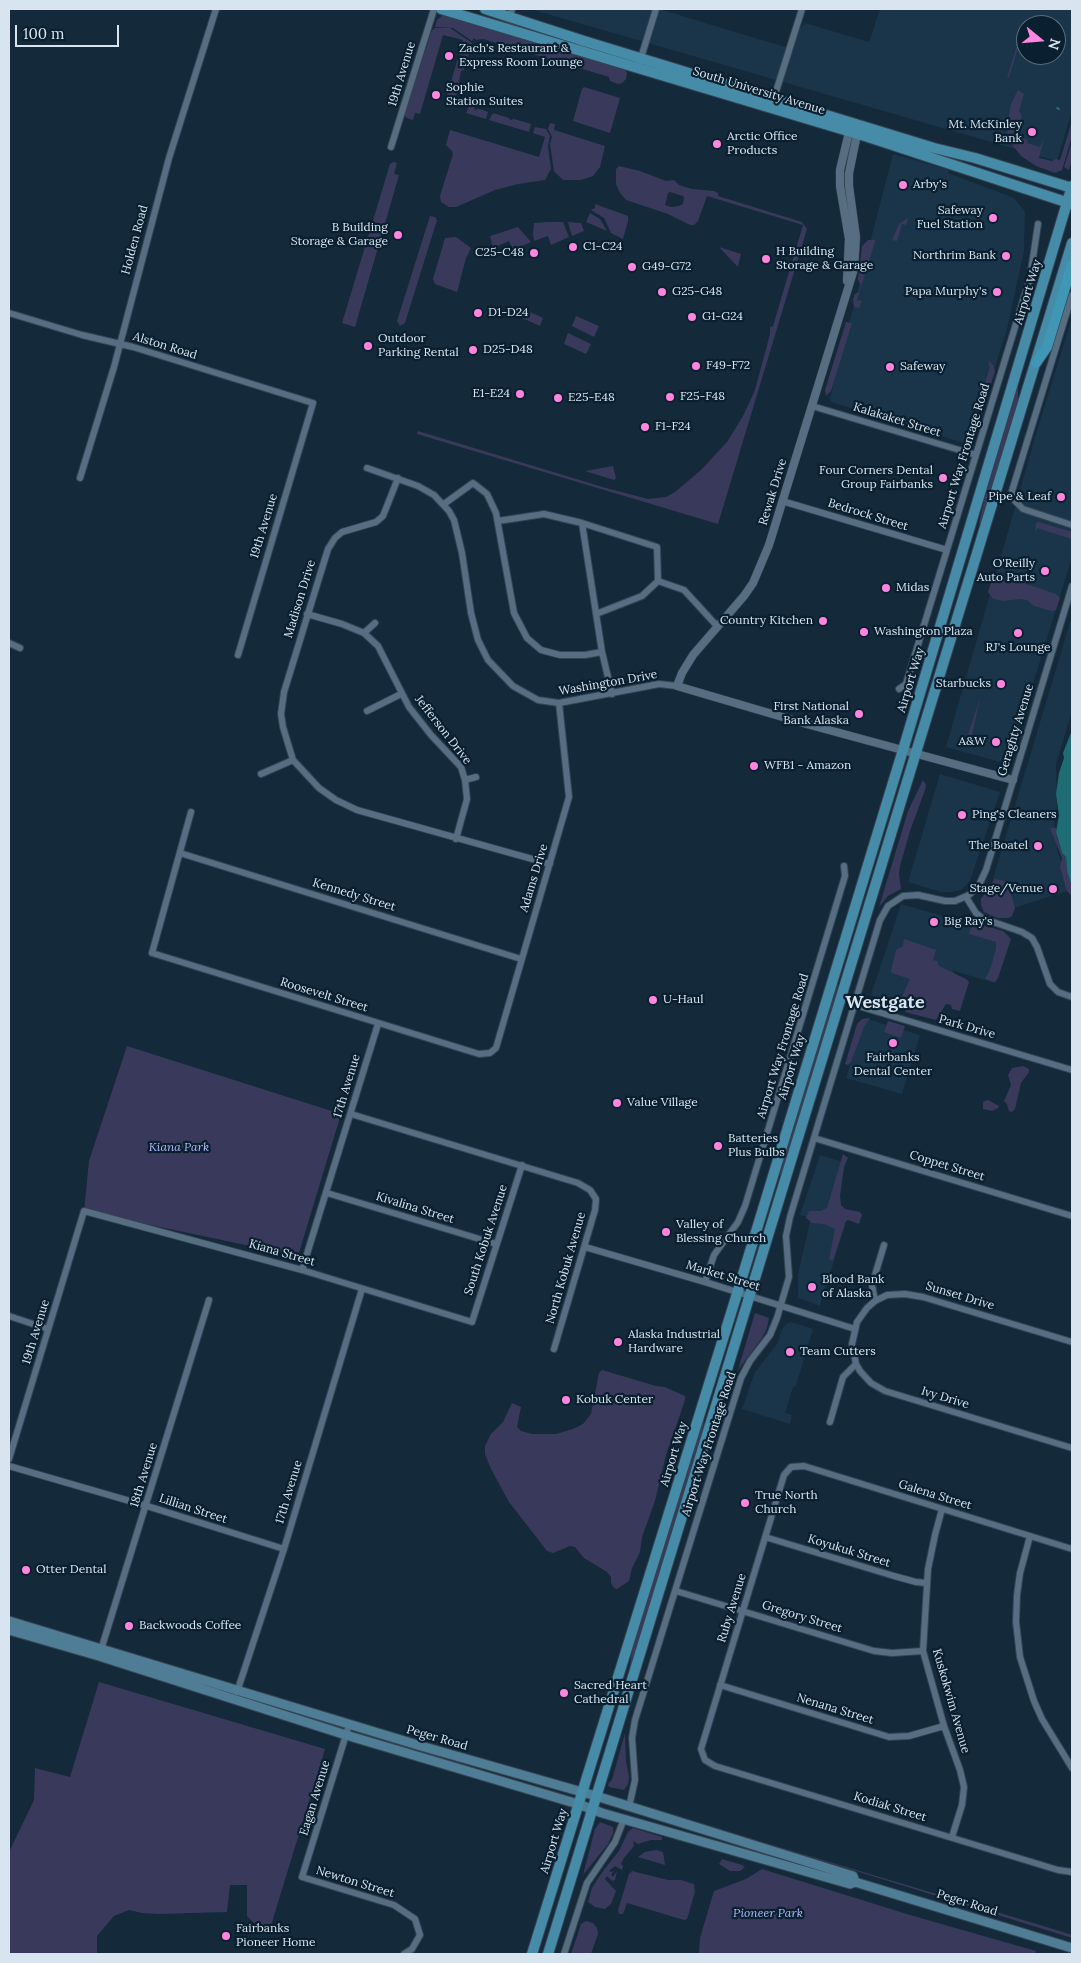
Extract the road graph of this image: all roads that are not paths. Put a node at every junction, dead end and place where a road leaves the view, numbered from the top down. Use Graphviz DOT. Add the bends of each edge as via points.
graph roads {
  1 [pos="216,9"];
  2 [pos="434,9"];
  3 [pos="442,9"];
  4 [pos="485,9"];
  5 [pos="656,9"];
  6 [pos="802,9"];
  7 [pos="511,13"];
  8 [pos="640,62"];
  9 [pos="774,98"];
  10 [pos="854,128"];
  11 [pos="391,146"];
  12 [pos="1072,187"];
  13 [pos="1070,203"];
  14 [pos="1038,224"];
  15 [pos="1072,243"];
  16 [pos="1072,265"];
  17 [pos="1072,295"];
  18 [pos="9,313"];
  19 [pos="119,344"];
  20 [pos="1036,363"];
  21 [pos="313,403"];
  22 [pos="812,406"];
  23 [pos="976,455"];
  24 [pos="367,468"];
  25 [pos="80,478"];
  26 [pos="398,478"];
  27 [pos="782,501"];
  28 [pos="444,504"];
  29 [pos="498,521"];
  30 [pos="582,523"];
  31 [pos="1072,525"];
  32 [pos="947,550"];
  33 [pos="658,581"];
  34 [pos="1072,586"];
  35 [pos="308,614"];
  36 [pos="596,614"];
  37 [pos="375,623"];
  38 [pos="717,626"];
  39 [pos="364,633"];
  40 [pos="9,643"];
  41 [pos="20,648"];
  42 [pos="602,652"];
  43 [pos="238,655"];
  44 [pos="677,686"];
  45 [pos="900,689"];
  46 [pos="401,694"];
  47 [pos="612,694"];
  48 [pos="559,704"];
  49 [pos="367,711"];
  50 [pos="904,750"];
  51 [pos="916,753"];
  52 [pos="293,760"];
  53 [pos="261,774"];
  54 [pos="476,777"];
  55 [pos="466,780"];
  56 [pos="1013,780"];
  57 [pos="191,812"];
  58 [pos="456,839"];
  59 [pos="180,853"];
  60 [pos="550,864"];
  61 [pos="844,866"];
  62 [pos="966,897"];
  63 [pos="521,958"];
  64 [pos="1072,997"];
  65 [pos="855,1004"];
  66 [pos="378,1024"];
  67 [pos="490,1053"];
  68 [pos="1072,1070"];
  69 [pos="351,1114"];
  70 [pos="814,1138"];
  71 [pos="522,1165"];
  72 [pos="327,1193"];
  73 [pos="84,1211"];
  74 [pos="1072,1216"];
  75 [pos="496,1244"];
  76 [pos="884,1245"];
  77 [pos="585,1247"];
  78 [pos="302,1270"];
  79 [pos="705,1282"];
  80 [pos="362,1290"];
  81 [pos="738,1292"];
  82 [pos="750,1296"];
  83 [pos="209,1300"];
  84 [pos="875,1301"];
  85 [pos="781,1306"];
  86 [pos="9,1316"];
  87 [pos="472,1322"];
  88 [pos="855,1328"];
  89 [pos="48,1329"];
  90 [pos="1072,1342"];
  91 [pos="554,1349"];
  92 [pos="856,1364"];
  93 [pos="830,1422"];
  94 [pos="1072,1448"];
  95 [pos="9,1458"];
  96 [pos="9,1466"];
  97 [pos="791,1467"];
  98 [pos="146,1506"];
  99 [pos="942,1510"];
  100 [pos="1030,1536"];
  101 [pos="765,1537"];
  102 [pos="284,1549"];
  103 [pos="1072,1549"];
  104 [pos="926,1582"];
  105 [pos="676,1591"];
  106 [pos="742,1611"];
  107 [pos="9,1621"];
  108 [pos="9,1630"];
  109 [pos="923,1651"];
  110 [pos="100,1653"];
  111 [pos="720,1685"];
  112 [pos="237,1691"];
  113 [pos="234,1700"];
  114 [pos="349,1725"];
  115 [pos="944,1726"];
  116 [pos="346,1735"];
  117 [pos="703,1758"];
  118 [pos="1072,1766"];
  119 [pos="582,1792"];
  120 [pos="596,1796"];
  121 [pos="578,1804"];
  122 [pos="629,1807"];
  123 [pos="592,1809"];
  124 [pos="624,1819"];
  125 [pos="952,1837"];
  126 [pos="1072,1872"];
  127 [pos="302,1877"];
  128 [pos="855,1882"];
  129 [pos="1072,1948"];
  130 [pos="404,1954"];
  131 [pos="532,1954"];
  132 [pos="548,1954"];
  133 [pos="564,1954"];
  1 -- 19 [label="street, Holden Road" via="168,158"];
  2 -- 11 [label="street, 19th Avenue"];
  3 -- 8 [label="main road, South University Avenue"];
  4 -- 7 [label="main road, South University Avenue"];
  5 -- 8 [label="street"];
  6 -- 9 [label="street"];
  7 -- 8 [label="main road, South University Avenue"];
  8 -- 9 [label="main road, South University Avenue"];
  8 -- 10 [label="main road, South University Avenue"];
  9 -- 10 [label="main road, South University Avenue"];
  10 -- 12 [label="main road, South University Avenue"];
  10 -- 13 [label="main road, South University Avenue"];
  10 -- 22 [label="street, Rewak Drive" via="840,170 849,238 848,283"];
  12 -- 13 [label="main road, Airport Way"];
  13 -- 50 [label="main road, Airport Way"];
  14 -- 23 [label="street, Airport Way Frontage Road" via="1030,278"];
  15 -- 20 [label="main road, Airport Way"];
  16 -- 20 [label="highway" via="1047,347"];
  17 -- 31 [label="street" via="1013,489 1014,500 1023,509"];
  18 -- 19 [label="street, Alston Road"];
  19 -- 21 [label="street, Alston Road"];
  19 -- 25 [label="street, Holden Road"];
  20 -- 51 [label="main road, Airport Way"];
  21 -- 43 [label="street, 19th Avenue"];
  22 -- 23 [label="street, Kalakaket Street"];
  22 -- 27 [label="street, Rewak Drive"];
  23 -- 32 [label="street, Airport Way Frontage Road"];
  24 -- 26 [label="street, Washington Drive"];
  26 -- 28 [label="street, Washington Drive" via="434,495"];
  26 -- 35 [label="street, Madison Drive" via="383,516 376,522 342,532 335,538 328,549"];
  27 -- 32 [label="street, Bedrock Street"];
  27 -- 38 [label="street, Rewak Drive" via="756,576 744,596"];
  28 -- 29 [label="street" via="473,484 487,494"];
  28 -- 48 [label="street, Washington Drive" via="454,520 471,613 478,640 488,660 513,686 527,695"];
  29 -- 30 [label="street" via="544,514"];
  29 -- 42 [label="street" via="514,613 527,638 541,650 560,655"];
  30 -- 33 [label="street" via="657,547"];
  30 -- 36 [label="street"];
  32 -- 45 [label="street, Airport Way Frontage Road" via="906,684"];
  33 -- 36 [label="street" via="642,596"];
  33 -- 38 [label="street" via="684,590"];
  34 -- 56 [label="street, Geraghty Avenue"];
  35 -- 39 [label="street, Jefferson Drive"];
  35 -- 52 [label="street, Madison Drive" via="284,692 281,714"];
  36 -- 42 [label="street"];
  37 -- 39 [label="street"];
  38 -- 44 [label="street, Rewak Drive" via="686,665"];
  39 -- 46 [label="street, Jefferson Drive" via="378,646"];
  40 -- 41 [label="street"];
  42 -- 47 [label="street"];
  44 -- 47 [label="street, Washington Drive" via="659,684"];
  44 -- 50 [label="street, Washington Drive"];
  46 -- 49 [label="street, Jefferson Drive"];
  46 -- 55 [label="street, Jefferson Drive" via="426,729 461,767"];
  47 -- 48 [label="street, Washington Drive"];
  48 -- 60 [label="street, Adams Drive" via="569,797"];
  50 -- 51 [label="street, Washington Drive"];
  50 -- 81 [label="main road, Airport Way"];
  51 -- 56 [label="street, Washington Drive"];
  51 -- 82 [label="main road, Airport Way"];
  52 -- 53 [label="street"];
  52 -- 58 [label="street, Madison Drive" via="308,778 336,800 357,810"];
  54 -- 55 [label="street, Jefferson Drive"];
  55 -- 58 [label="street, Jefferson Drive" via="467,799"];
  56 -- 62 [label="street, Geraghty Avenue" via="981,880 973,893"];
  57 -- 59 [label="street"];
  58 -- 60 [label="street, Madison Drive"];
  59 -- 63 [label="street, Kennedy Street"];
  59 -- 66 [label="street, Roosevelt Street" via="152,953"];
  60 -- 63 [label="street, Adams Drive"];
  61 -- 79 [label="street, Airport Way Frontage Road" via="843,884 745,1206 738,1222 714,1255"];
  62 -- 64 [label="street" via="982,918 1026,934 1035,942 1050,984 1058,992"];
  62 -- 65 [label="street, Airport Way Frontage Road" via="950,902 914,894 895,900 880,920"];
  63 -- 67 [label="street, Adams Drive" via="496,1048"];
  65 -- 68 [label="street, Park Drive"];
  65 -- 70 [label="street, Airport Way Frontage Road"];
  66 -- 67 [label="street, Roosevelt Street" via="479,1054"];
  66 -- 69 [label="street, 17th Avenue"];
  69 -- 71 [label="street"];
  69 -- 72 [label="street, 17th Avenue"];
  70 -- 74 [label="street, Coppet Street"];
  70 -- 85 [label="street, Airport Way Frontage Road" via="787,1230 790,1271"];
  71 -- 75 [label="street, South Kobuk Avenue"];
  71 -- 77 [label="street, North Kobuk Avenue" via="578,1182 594,1194 596,1204"];
  72 -- 75 [label="street, Kivalina Street"];
  72 -- 78 [label="street, 17th Avenue"];
  73 -- 78 [label="street, Kiana Street"];
  73 -- 89 [label="street, 19th Avenue"];
  75 -- 87 [label="street, South Kobuk Avenue"];
  76 -- 84 [label="street" via="872,1285"];
  77 -- 79 [label="street, Market Street"];
  77 -- 91 [label="street, North Kobuk Avenue"];
  78 -- 80 [label="street, Kiana Street"];
  79 -- 81 [label="street, Market Street"];
  80 -- 87 [label="street, Kiana Street"];
  80 -- 102 [label="street, 17th Avenue"];
  81 -- 82 [label="street, Market Street"];
  81 -- 119 [label="main road, Airport Way"];
  82 -- 85 [label="street, Market Street"];
  82 -- 120 [label="main road, Airport Way"];
  83 -- 98 [label="street, 18th Avenue"];
  84 -- 88 [label="street" via="861,1315"];
  84 -- 90 [label="street, Sunset Drive" via="893,1294 917,1295"];
  85 -- 88 [label="street, Market Street"];
  85 -- 105 [label="street, Airport Way Frontage Road" via="770,1335 741,1378"];
  86 -- 89 [label="street"];
  88 -- 92 [label="street" via="852,1344"];
  89 -- 95 [label="street, 19th Avenue"];
  92 -- 93 [label="street" via="843,1377"];
  92 -- 94 [label="street, Ivy Drive" via="864,1377 884,1392"];
  96 -- 98 [label="street, Lillian Street"];
  97 -- 99 [label="street, Galena Street" via="804,1466"];
  97 -- 101 [label="street, Ruby Avenue" via="784,1475"];
  98 -- 102 [label="street, Lillian Street"];
  98 -- 110 [label="street, 18th Avenue"];
  99 -- 100 [label="street, Galena Street"];
  99 -- 104 [label="street, Kuskokwim Avenue"];
  100 -- 103 [label="street, Galena Street"];
  100 -- 118 [label="street" via="1017,1593 1020,1657 1042,1719"];
  101 -- 104 [label="street, Koyukuk Street" via="894,1576"];
  101 -- 106 [label="street, Ruby Avenue"];
  102 -- 112 [label="street, 17th Avenue"];
  104 -- 109 [label="street, Kuskokwim Avenue"];
  105 -- 106 [label="street, Gregory Street"];
  105 -- 122 [label="street, Airport Way Frontage Road" via="634,1728 635,1780"];
  106 -- 109 [label="street, Gregory Street" via="874,1651"];
  106 -- 111 [label="street, Ruby Avenue"];
  107 -- 110 [label="main road, Peger Road"];
  108 -- 110 [label="main road, Peger Road"];
  109 -- 115 [label="street, Kuskokwim Avenue"];
  110 -- 112 [label="main road, Peger Road"];
  110 -- 113 [label="main road, Peger Road"];
  111 -- 115 [label="street, Nenana Street" via="889,1736 909,1736"];
  111 -- 117 [label="street, Ruby Avenue" via="702,1743"];
  112 -- 113 [label="street, 17th Avenue"];
  112 -- 114 [label="main road, Peger Road"];
  113 -- 116 [label="main road, Peger Road"];
  114 -- 116 [label="street, Eagan Avenue"];
  114 -- 119 [label="main road, Peger Road"];
  115 -- 125 [label="street, Kuskokwim Avenue" via="964,1787 963,1802"];
  116 -- 121 [label="main road, Peger Road"];
  116 -- 127 [label="street, Eagan Avenue"];
  117 -- 125 [label="street, Kodiak Street" via="715,1766"];
  119 -- 120 [label="main road, Peger Road"];
  119 -- 121 [label="main road, Airport Way"];
  120 -- 122 [label="main road, Peger Road"];
  120 -- 123 [label="main road, Airport Way"];
  121 -- 123 [label="main road, Peger Road"];
  121 -- 131 [label="main road, Airport Way"];
  122 -- 128 [label="main road, Peger Road" via="852,1876"];
  123 -- 124 [label="main road, Peger Road"];
  123 -- 132 [label="main road, Airport Way"];
  124 -- 128 [label="main road, Peger Road" via="850,1884"];
  124 -- 133 [label="street" via="615,1842 587,1883"];
  125 -- 126 [label="street, Kodiak Street"];
  127 -- 130 [label="street, Newton Street" via="394,1905 414,1919 420,1935 412,1949"];
  128 -- 129 [label="main road, Peger Road"];
}
